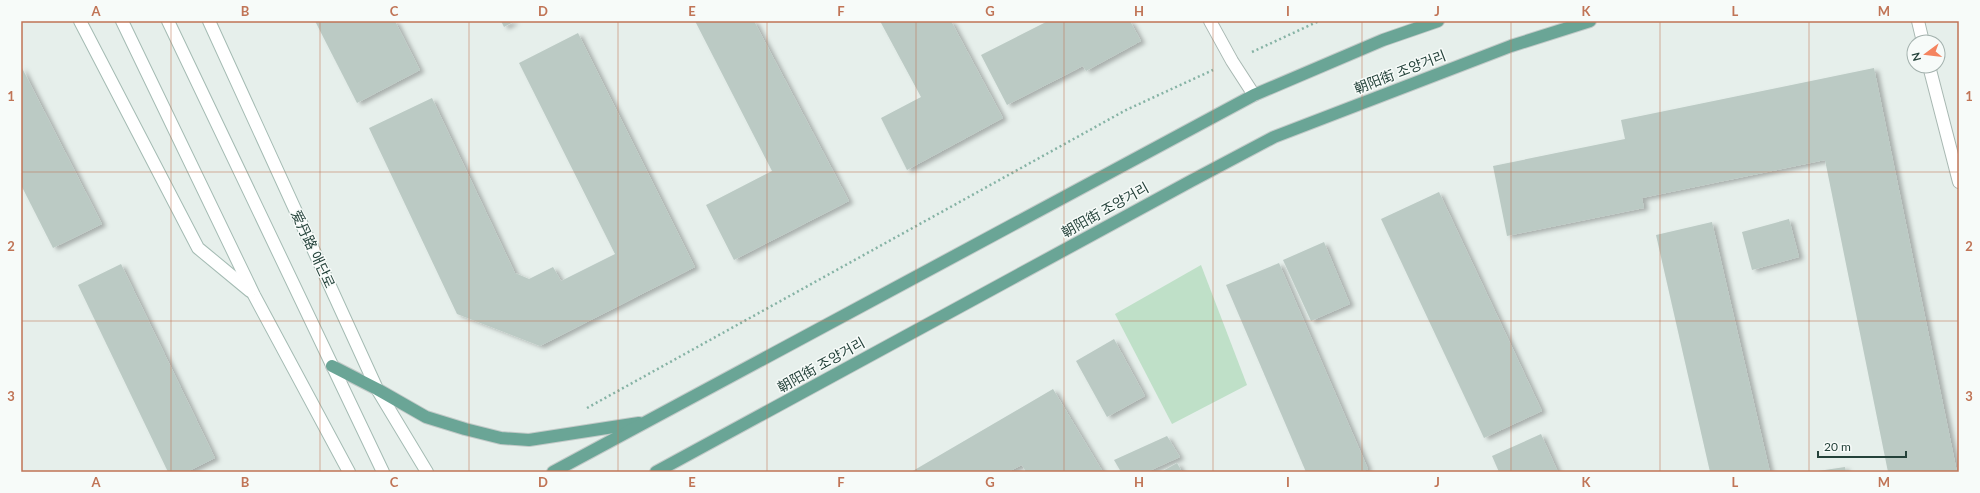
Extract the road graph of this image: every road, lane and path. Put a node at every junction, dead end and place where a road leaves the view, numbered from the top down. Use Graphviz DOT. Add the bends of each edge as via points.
graph roads {
  1 [pos="80,21"];
  2 [pos="122,21"];
  3 [pos="168,21"];
  4 [pos="209,21"];
  5 [pos="1210,21"];
  6 [pos="1318,21"];
  7 [pos="1438,21"];
  8 [pos="1590,21"];
  9 [pos="1918,21"];
  10 [pos="1921,34"];
  11 [pos="1232,61"];
  12 [pos="1931,74"];
  13 [pos="1254,95"];
  14 [pos="1959,182"];
  15 [pos="254,294"];
  16 [pos="332,366"];
  17 [pos="377,389"];
  18 [pos="584,409"];
  19 [pos="648,422"];
  20 [pos="349,472"];
  21 [pos="383,472"];
  22 [pos="427,472"];
  23 [pos="553,472"];
  24 [pos="656,472"];
  1 -- 15 [label="street" via="198,248"];
  2 -- 15 [label="street"];
  3 -- 16 [label="street"];
  4 -- 17 [label="street, 爱丹路 애단로"];
  5 -- 11 [label="street"];
  6 -- 11 [label="path"];
  7 -- 13 [label="main road" via="1383,40"];
  8 -- 24 [label="main road, 朝阳街 조양거리" via="1511,46 1274,138 1191,180"];
  9 -- 10 [label="street"];
  11 -- 13 [label="street"];
  11 -- 18 [label="path" via="1126,110"];
  12 -- 14 [label="street"];
  13 -- 19 [label="main road"];
  15 -- 20 [label="street"];
  16 -- 17 [label="main road"];
  16 -- 21 [label="street"];
  17 -- 19 [label="main road" via="426,417 501,438 529,440"];
  17 -- 22 [label="street, 爱丹路 애단로"];
  19 -- 23 [label="main road"];
}
